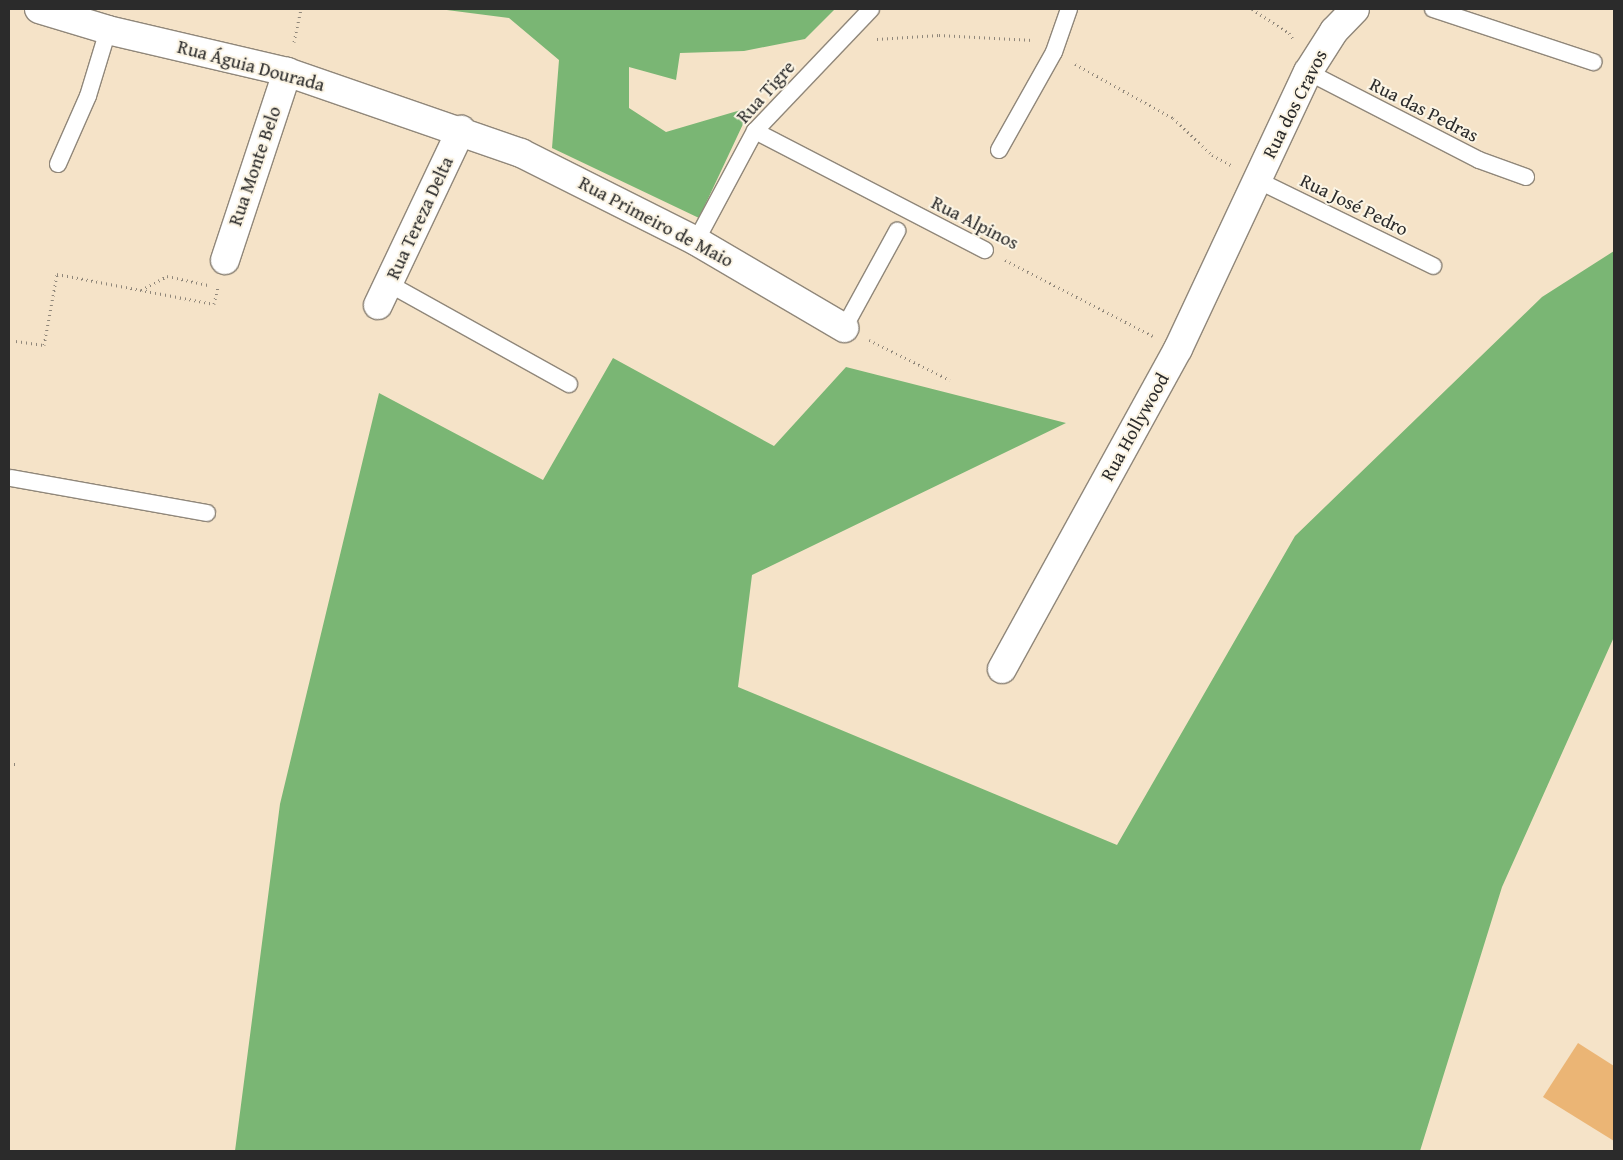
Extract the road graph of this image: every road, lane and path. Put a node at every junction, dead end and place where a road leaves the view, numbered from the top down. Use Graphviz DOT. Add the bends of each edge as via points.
graph roads {
  1 [pos="39,9"];
  2 [pos="302,9"];
  3 [pos="871,9"];
  4 [pos="1069,9"];
  5 [pos="1252,9"];
  6 [pos="1355,9"];
  7 [pos="1433,9"];
  8 [pos="108,30"];
  9 [pos="1593,62"];
  10 [pos="287,72"];
  11 [pos="1308,72"];
  12 [pos="462,130"];
  13 [pos="756,130"];
  14 [pos="998,150"];
  15 [pos="58,164"];
  16 [pos="1526,176"];
  17 [pos="1258,180"];
  18 [pos="897,232"];
  19 [pos="696,241"];
  20 [pos="984,250"];
  21 [pos="225,260"];
  22 [pos="1434,266"];
  23 [pos="141,290"];
  24 [pos="383,294"];
  25 [pos="844,328"];
  26 [pos="16,341"];
  27 [pos="1178,349"];
  28 [pos="950,380"];
  29 [pos="568,384"];
  30 [pos="11,478"];
  31 [pos="207,513"];
  32 [pos="1002,669"];
  33 [pos="9,764"];
  34 [pos="17,764"];
  1 -- 8 [label="street, Rua Águia Dourada"];
  2 -- 10 [label="path"];
  3 -- 13 [label="lane, Rua Tigre"];
  4 -- 14 [label="lane" via="1054,52"];
  5 -- 11 [label="path" via="1289,33"];
  6 -- 11 [label="street, Rua dos Cravos" via="1334,31"];
  7 -- 9 [label="lane"];
  8 -- 10 [label="street, Rua Águia Dourada"];
  8 -- 15 [label="lane" via="88,96"];
  10 -- 12 [label="street, Rua Águia Dourada"];
  10 -- 21 [label="street, Rua Monte Belo"];
  11 -- 16 [label="lane, Rua das Pedras" via="1479,160"];
  11 -- 17 [label="street, Rua dos Cravos"];
  12 -- 19 [label="street, Rua Primeiro de Maio" via="521,153"];
  12 -- 24 [label="street, Rua Tereza Delta"];
  13 -- 19 [label="lane, Rua Tigre"];
  13 -- 20 [label="lane, Rua Alpinos"];
  17 -- 22 [label="lane, Rua José Pedro"];
  17 -- 27 [label="street, Rua Hollywood"];
  18 -- 25 [label="lane"];
  19 -- 25 [label="street, Rua Primeiro de Maio"];
  20 -- 27 [label="path, Rua Alpinos"];
  23 -- 23 [label="path" via="167,276 218,287 214,304"];
  23 -- 26 [label="path" via="58,274 44,345"];
  24 -- 29 [label="lane"];
  25 -- 28 [label="path"];
  27 -- 32 [label="street, Rua Hollywood"];
  30 -- 31 [label="lane"];
  33 -- 34 [label="path"];
}
